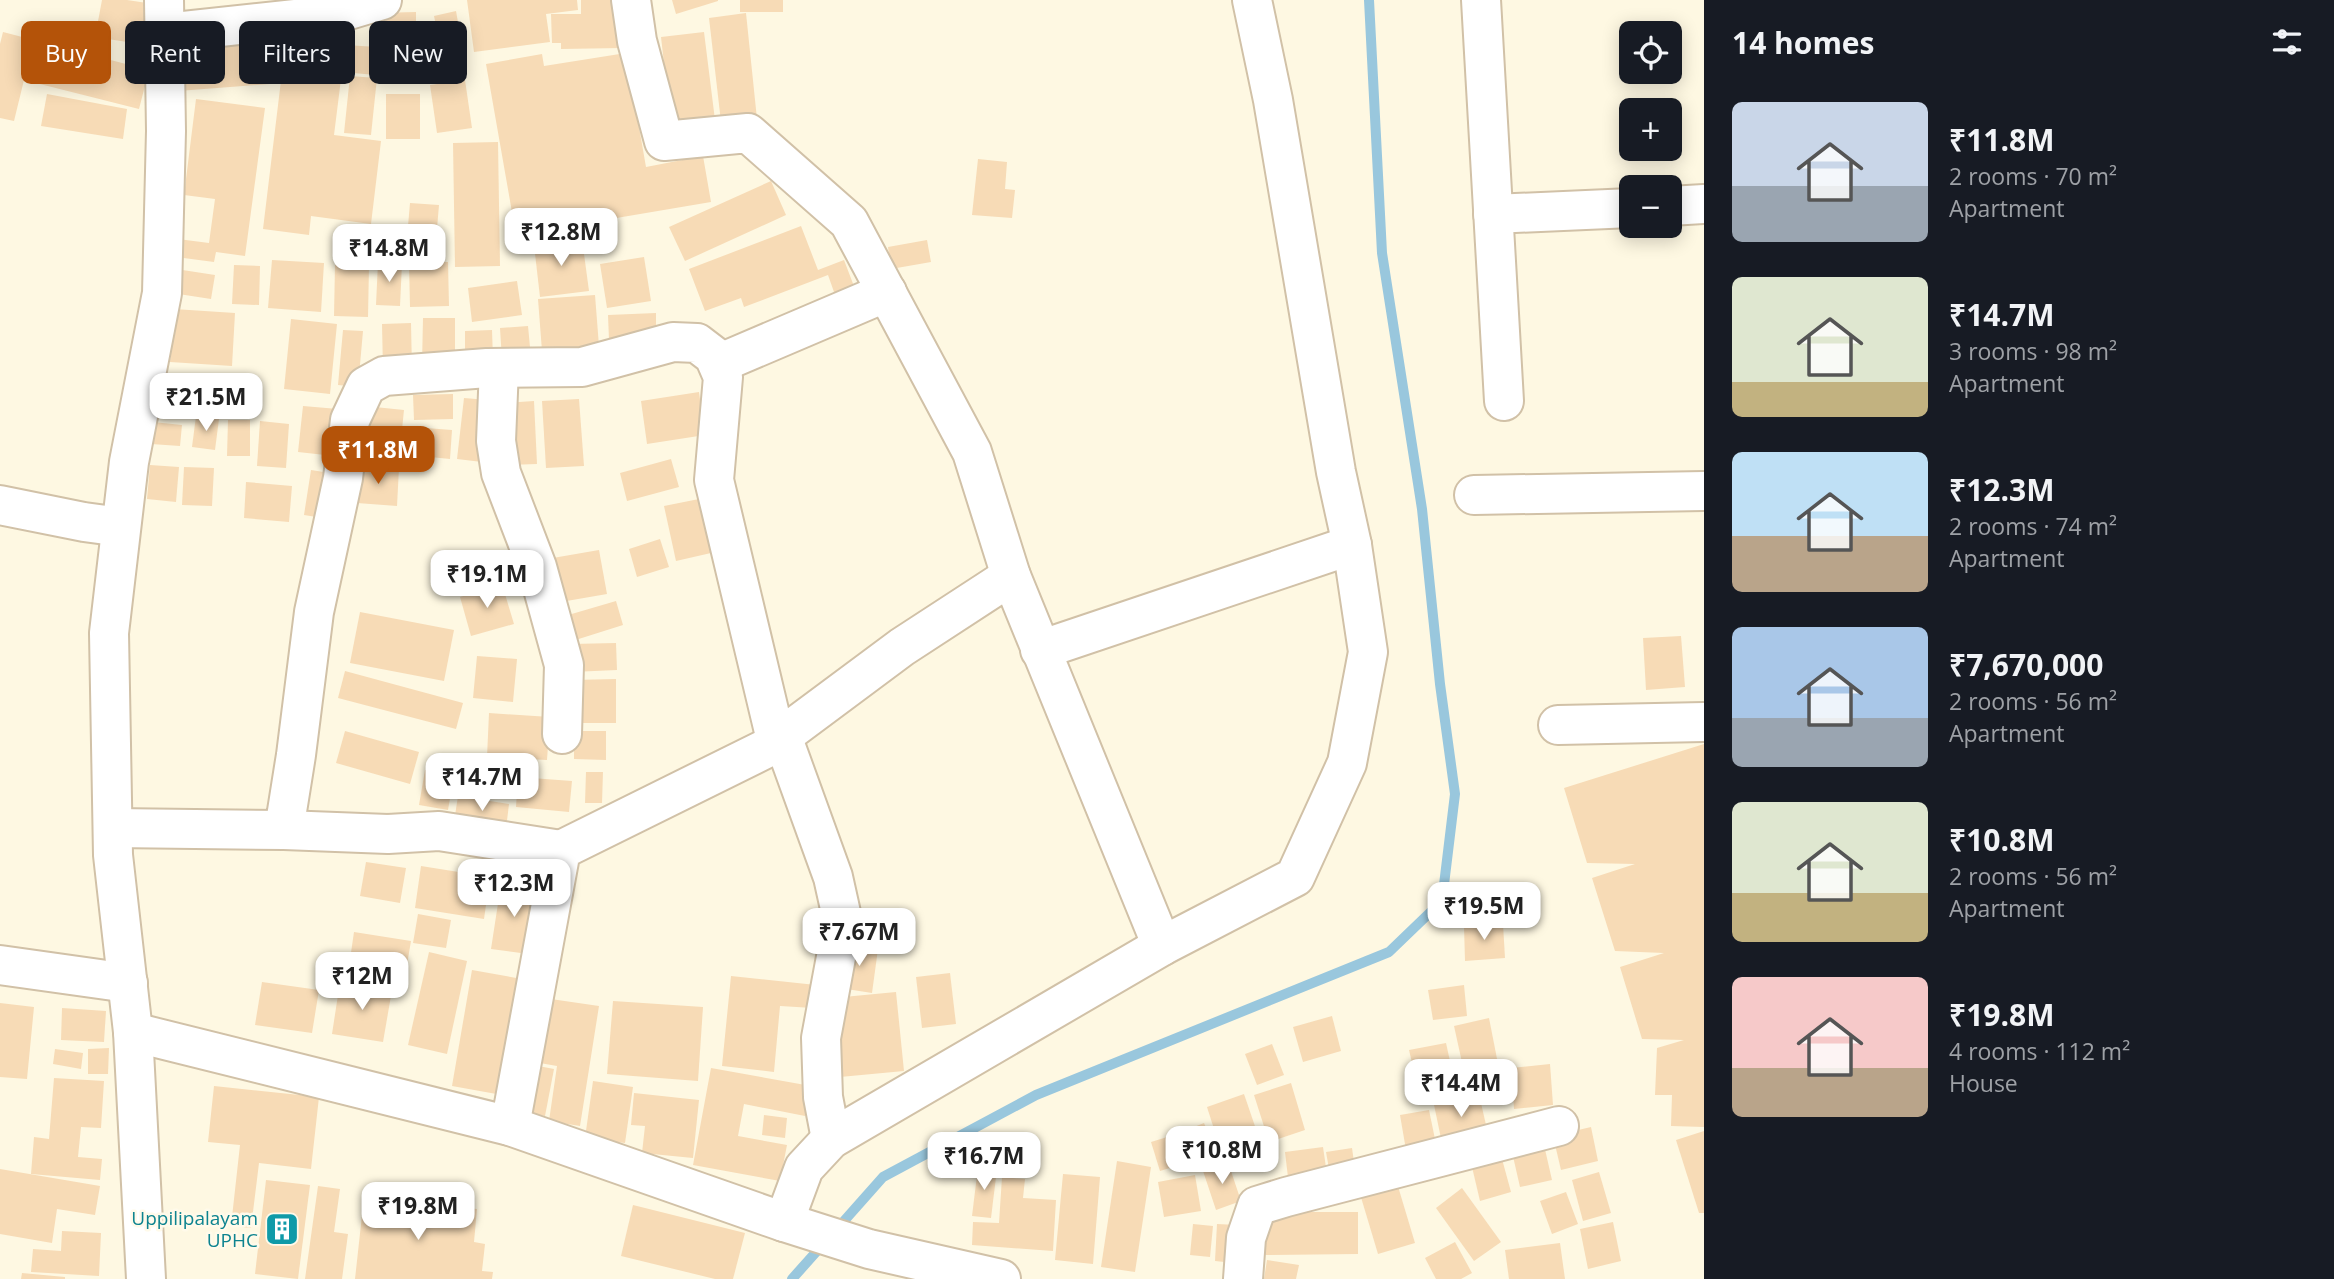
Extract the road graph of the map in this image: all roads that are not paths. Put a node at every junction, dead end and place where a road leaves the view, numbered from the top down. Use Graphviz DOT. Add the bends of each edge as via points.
graph roads {
  1 [pos="382,0"];
  2 [pos="631,0"];
  3 [pos="1252,0"];
  4 [pos="1481,0"];
  5 [pos="164,16"];
  6 [pos="1704,204"];
  7 [pos="1682,205"];
  8 [pos="1619,209"];
  9 [pos="1493,214"];
  10 [pos="887,292"];
  11 [pos="718,364"];
  12 [pos="499,368"];
  13 [pos="1504,401"];
  14 [pos="1704,491"];
  15 [pos="1474,495"];
  16 [pos="0,505"];
  17 [pos="121,527"];
  18 [pos="1352,544"];
  19 [pos="1011,576"];
  20 [pos="1040,650"];
  21 [pos="1704,722"];
  22 [pos="1558,725"];
  23 [pos="562,734"];
  24 [pos="779,738"];
  25 [pos="113,828"];
  26 [pos="284,830"];
  27 [pos="561,850"];
  28 [pos="1161,946"];
  29 [pos="0,965"];
  30 [pos="128,983"];
  31 [pos="133,1032"];
  32 [pos="510,1126"];
  33 [pos="1559,1126"];
  34 [pos="831,1139"];
  35 [pos="797,1225"];
  36 [pos="983,1277"];
  37 [pos="146,1279"];
  38 [pos="1243,1279"];
  1 -- 5 [label="street" via="332,15"];
  2 -- 10 [label="street" via="637,41 664,141 748,133 849,222"];
  3 -- 18 [label="street"];
  4 -- 9 [label="street"];
  5 -- 17 [label="street" via="162,293"];
  6 -- 7 [label="street"];
  8 -- 9 [label="street"];
  9 -- 13 [label="street"];
  10 -- 11 [label="street"];
  10 -- 19 [label="street" via="972,452"];
  11 -- 12 [label="street" via="697,344 674,342 582,366"];
  11 -- 24 [label="street" via="723,377 714,480"];
  12 -- 23 [label="street" via="496,441 501,473 537,567 564,664"];
  12 -- 26 [label="street" via="384,376 366,386 350,420 343,478 314,612"];
  14 -- 15 [label="street"];
  16 -- 17 [label="street"];
  17 -- 25 [label="street" via="108,633"];
  18 -- 20 [label="street"];
  18 -- 28 [label="street" via="1368,652 1348,763 1295,877"];
  19 -- 20 [label="street"];
  19 -- 24 [label="street" via="902,647"];
  20 -- 28 [label="street"];
  21 -- 22 [label="street"];
  24 -- 27 [label="street"];
  24 -- 34 [label="street" via="833,877 841,914 821,1038 823,1097"];
  25 -- 26 [label="street"];
  25 -- 30 [label="street"];
  26 -- 27 [label="street" via="439,831"];
  27 -- 32 [label="street"];
  28 -- 34 [label="street"];
  29 -- 30 [label="street"];
  30 -- 31 [label="street"];
  31 -- 32 [label="street"];
  31 -- 37 [label="street"];
  32 -- 35 [label="street"];
  33 -- 38 [label="street" via="1256,1206 1246,1238"];
  34 -- 35 [label="street" via="804,1168"];
  35 -- 36 [label="street" via="869,1249"];
}
